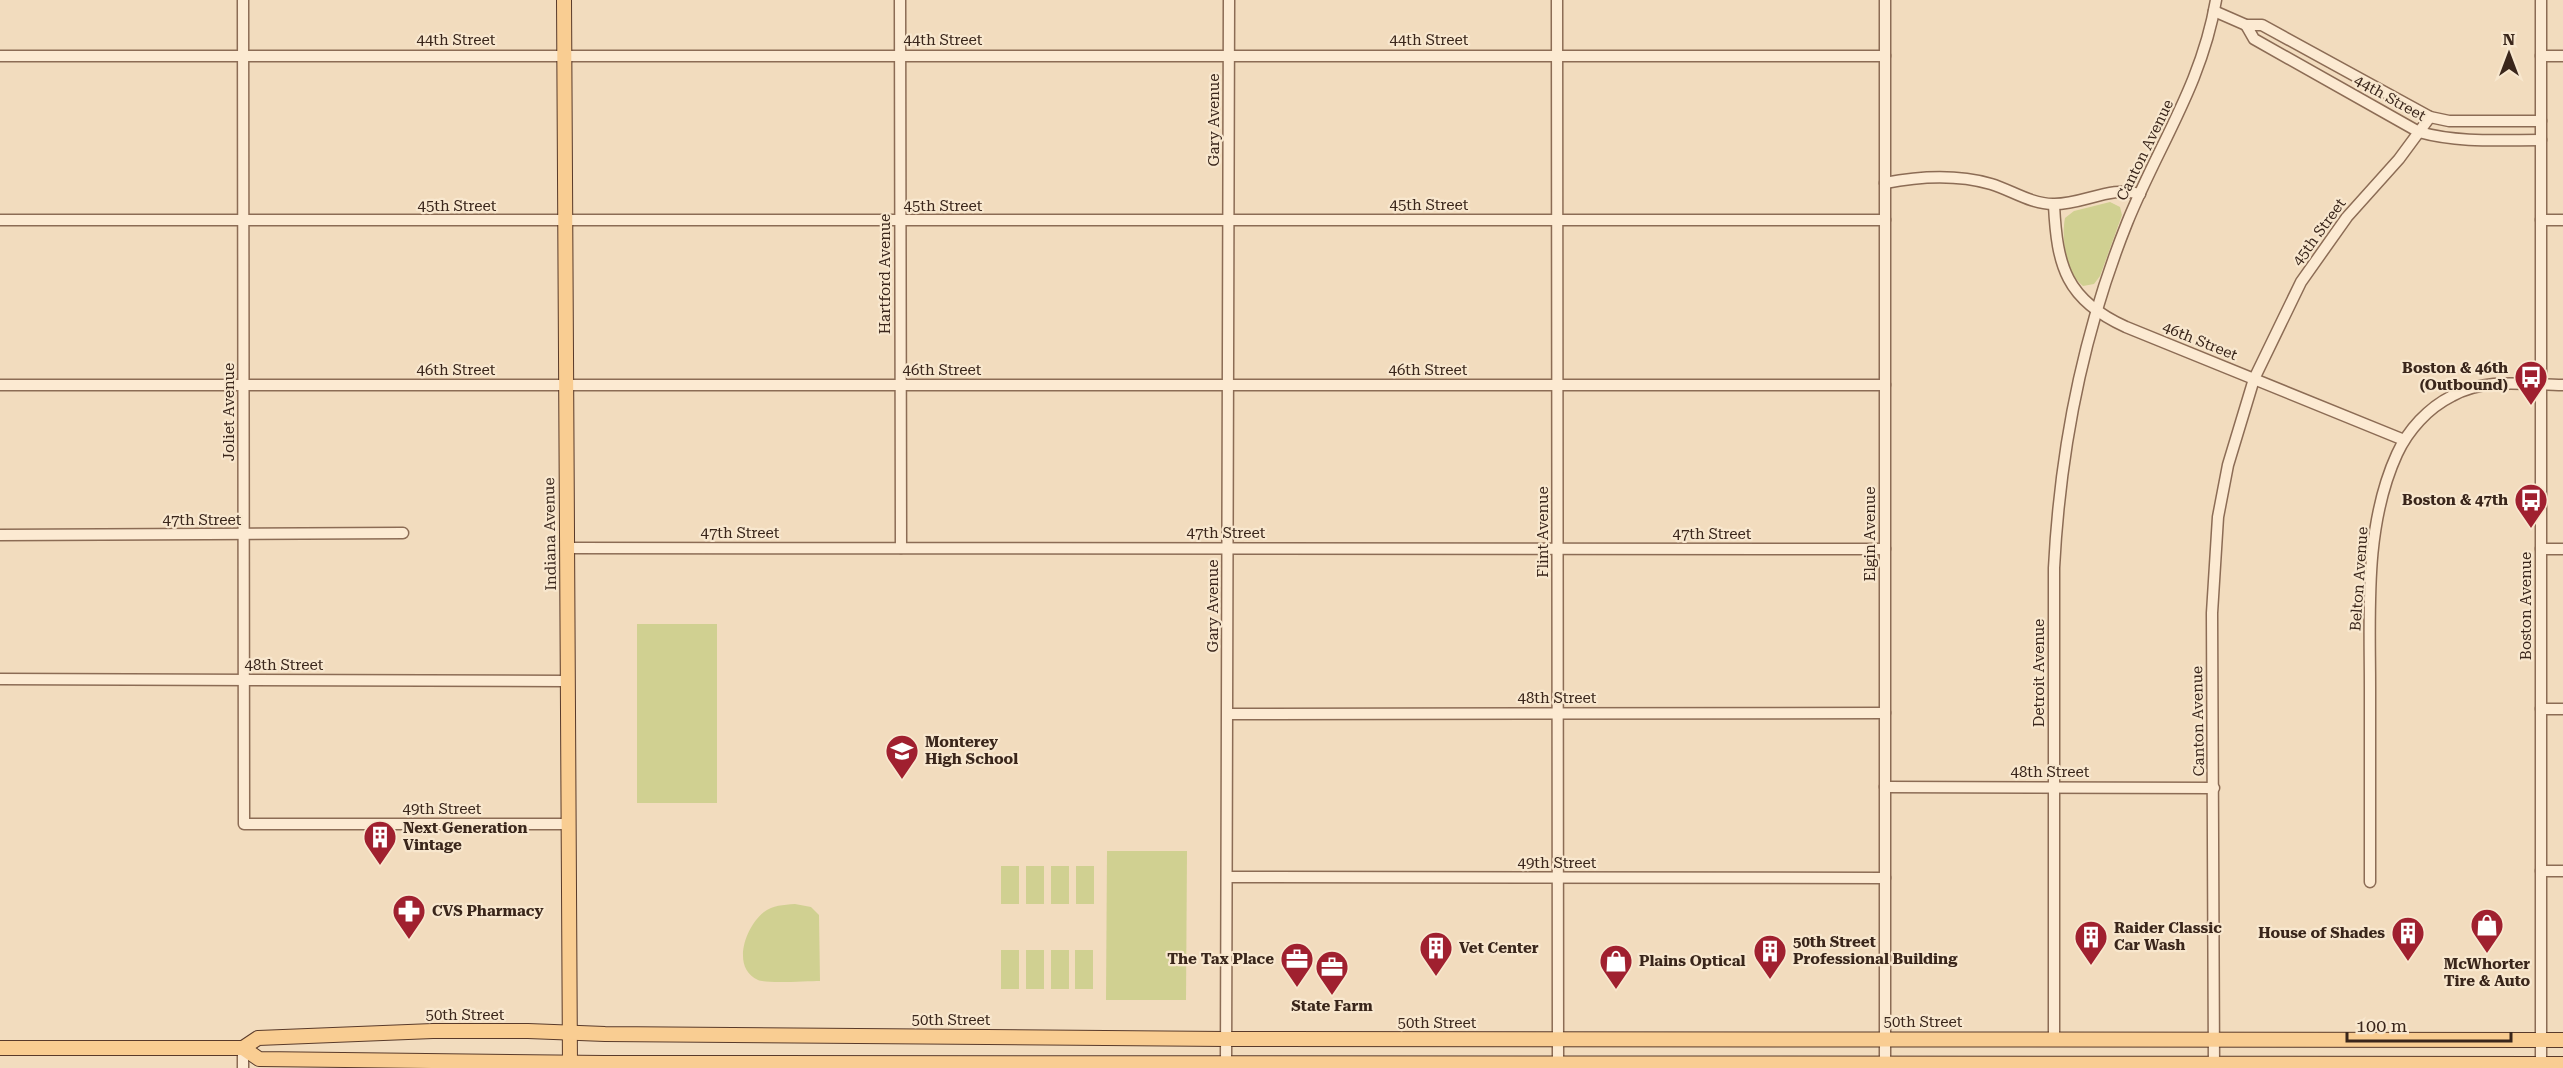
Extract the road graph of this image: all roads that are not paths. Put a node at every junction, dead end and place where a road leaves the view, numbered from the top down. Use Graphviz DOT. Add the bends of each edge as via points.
graph roads {
  1 [pos="243,0"];
  2 [pos="564,0"];
  3 [pos="900,0"];
  4 [pos="1229,0"];
  5 [pos="1557,0"];
  6 [pos="1885,0"];
  7 [pos="2541,0"];
  8 [pos="2215,6"];
  9 [pos="2246,25"];
  10 [pos="564,55"];
  11 [pos="900,55"];
  12 [pos="1229,55"];
  13 [pos="0,56"];
  14 [pos="243,56"];
  15 [pos="1557,56"];
  16 [pos="1885,56"];
  17 [pos="2541,56"];
  18 [pos="2563,56"];
  19 [pos="2430,117"];
  20 [pos="2541,121"];
  21 [pos="2419,132"];
  22 [pos="2541,140"];
  23 [pos="1885,183"];
  24 [pos="2140,194"];
  25 [pos="2054,205"];
  26 [pos="0,220"];
  27 [pos="243,220"];
  28 [pos="1229,220"];
  29 [pos="1557,220"];
  30 [pos="1885,220"];
  31 [pos="2541,220"];
  32 [pos="2563,220"];
  33 [pos="564,221"];
  34 [pos="900,221"];
  35 [pos="2097,312"];
  36 [pos="2254,379"];
  37 [pos="0,385"];
  38 [pos="243,385"];
  39 [pos="564,385"];
  40 [pos="900,385"];
  41 [pos="1228,385"];
  42 [pos="1557,385"];
  43 [pos="1885,385"];
  44 [pos="2541,385"];
  45 [pos="2563,385"];
  46 [pos="2404,440"];
  47 [pos="404,533"];
  48 [pos="0,535"];
  49 [pos="244,535"];
  50 [pos="567,548"];
  51 [pos="901,548"];
  52 [pos="1228,548"];
  53 [pos="1558,548"];
  54 [pos="1885,549"];
  55 [pos="2541,549"];
  56 [pos="2563,549"];
  57 [pos="0,679"];
  58 [pos="244,680"];
  59 [pos="567,681"];
  60 [pos="2541,709"];
  61 [pos="2563,709"];
  62 [pos="1558,712"];
  63 [pos="1885,713"];
  64 [pos="1228,714"];
  65 [pos="1886,787"];
  66 [pos="2054,787"];
  67 [pos="2214,788"];
  68 [pos="244,824"];
  69 [pos="568,824"];
  70 [pos="2541,871"];
  71 [pos="2563,871"];
  72 [pos="1228,877"];
  73 [pos="1558,878"];
  74 [pos="1886,878"];
  75 [pos="2370,882"];
  76 [pos="569,1032"];
  77 [pos="1885,1038"];
  78 [pos="1225,1039"];
  79 [pos="1558,1039"];
  80 [pos="2054,1039"];
  81 [pos="2213,1039"];
  82 [pos="2541,1040"];
  83 [pos="2563,1040"];
  84 [pos="0,1048"];
  85 [pos="243,1048"];
  86 [pos="1558,1063"];
  87 [pos="2563,1064"];
  88 [pos="570,1065"];
  89 [pos="1885,1065"];
  90 [pos="2214,1065"];
  91 [pos="1226,1066"];
  92 [pos="2541,1066"];
  93 [pos="243,1068"];
  1 -- 14 [label="street, Joliet Avenue"];
  2 -- 10 [label="main road, Indiana Avenue"];
  3 -- 11 [label="street, Hartford Avenue"];
  4 -- 12 [label="street, Gary Avenue"];
  5 -- 15 [label="street, Flint Avenue"];
  6 -- 16 [label="street, Elgin Avenue"];
  7 -- 17 [label="street, Boston Avenue"];
  8 -- 9 [label="street, 44th Street"];
  8 -- 24 [label="street, Canton Avenue" via="2193,86"];
  9 -- 19 [label="street, 44th Street" via="2262,25"];
  9 -- 21 [label="street, 44th Street" via="2254,39"];
  10 -- 11 [label="street, 44th Street"];
  10 -- 14 [label="street, 44th Street"];
  10 -- 33 [label="main road, Indiana Avenue"];
  11 -- 12 [label="street, 44th Street"];
  11 -- 34 [label="street, Hartford Avenue"];
  12 -- 15 [label="street, 44th Street"];
  12 -- 28 [label="street, Gary Avenue"];
  13 -- 14 [label="street, 44th Street"];
  14 -- 27 [label="street, Joliet Avenue"];
  15 -- 16 [label="street, 44th Street"];
  15 -- 29 [label="street, Flint Avenue"];
  16 -- 23 [label="street, Elgin Avenue"];
  17 -- 18 [label="street"];
  17 -- 20 [label="street, Boston Avenue"];
  19 -- 20 [label="street, 44th Street" via="2449,121"];
  19 -- 21 [label="street, 45th Street"];
  20 -- 22 [label="street, Boston Avenue"];
  21 -- 22 [label="street, 44th Street" via="2461,140"];
  21 -- 36 [label="street, 45th Street" via="2321,251 2289,305"];
  22 -- 31 [label="street, Boston Avenue"];
  23 -- 25 [label="street" via="1931,177 1973,179"];
  23 -- 30 [label="street, Elgin Avenue"];
  24 -- 25 [label="street" via="2120,192"];
  24 -- 35 [label="street, Canton Avenue"];
  25 -- 35 [label="street, 46th Street" via="2062,267 2077,293"];
  26 -- 27 [label="street, 45th Street"];
  27 -- 33 [label="street, 45th Street"];
  27 -- 38 [label="street, Joliet Avenue"];
  28 -- 29 [label="street, 45th Street"];
  28 -- 34 [label="street, 45th Street"];
  28 -- 41 [label="street, Gary Avenue"];
  29 -- 30 [label="street, 45th Street"];
  29 -- 42 [label="street, Flint Avenue"];
  30 -- 43 [label="street, Elgin Avenue"];
  31 -- 32 [label="street"];
  31 -- 44 [label="street, Boston Avenue"];
  33 -- 34 [label="street, 45th Street"];
  33 -- 39 [label="main road, Indiana Avenue"];
  34 -- 40 [label="street, Hartford Avenue"];
  35 -- 36 [label="street, 46th Street"];
  35 -- 66 [label="street, Detroit Avenue" via="2074,399 2056,520"];
  36 -- 46 [label="street, 46th Street"];
  36 -- 67 [label="street, Canton Avenue" via="2232,446 2218,517 2212,613"];
  37 -- 38 [label="street, 46th Street"];
  38 -- 39 [label="street, 46th Street"];
  38 -- 49 [label="street, Joliet Avenue"];
  39 -- 40 [label="street, 46th Street"];
  39 -- 50 [label="main road, Indiana Avenue"];
  40 -- 41 [label="street, 46th Street"];
  40 -- 51 [label="street, Hartford Avenue"];
  41 -- 42 [label="street, 46th Street"];
  41 -- 52 [label="street, Gary Avenue"];
  42 -- 43 [label="street, 46th Street"];
  42 -- 53 [label="street, Flint Avenue"];
  43 -- 54 [label="street, Elgin Avenue"];
  44 -- 45 [label="street"];
  44 -- 46 [label="street, Belton Avenue" via="2506,383 2469,389 2436,406"];
  44 -- 55 [label="street, Boston Avenue"];
  46 -- 75 [label="street, Belton Avenue" via="2385,491 2371,578"];
  47 -- 49 [label="street, 47th Street"];
  48 -- 49 [label="street, 47th Street"];
  49 -- 58 [label="street, Joliet Avenue"];
  50 -- 51 [label="street, 47th Street"];
  50 -- 59 [label="main road, Indiana Avenue"];
  51 -- 52 [label="street, 47th Street"];
  52 -- 53 [label="street, 47th Street"];
  52 -- 64 [label="street, Gary Avenue"];
  53 -- 54 [label="street, 47th Street"];
  53 -- 62 [label="street, Flint Avenue"];
  54 -- 63 [label="street, Elgin Avenue"];
  55 -- 56 [label="street"];
  55 -- 60 [label="street, Boston Avenue"];
  57 -- 58 [label="street, 48th Street"];
  58 -- 59 [label="street, 48th Street"];
  58 -- 68 [label="street, Joliet Avenue"];
  59 -- 69 [label="main road, Indiana Avenue"];
  60 -- 61 [label="street"];
  60 -- 70 [label="street, Boston Avenue"];
  62 -- 63 [label="street, 48th Street"];
  62 -- 64 [label="street, 48th Street"];
  62 -- 73 [label="street, Flint Avenue"];
  63 -- 65 [label="street, Elgin Avenue"];
  64 -- 72 [label="street, Gary Avenue"];
  65 -- 66 [label="street, 48th Street"];
  65 -- 74 [label="street, Elgin Avenue"];
  66 -- 67 [label="street, 48th Street"];
  66 -- 80 [label="street, Detroit Avenue"];
  67 -- 81 [label="street, Canton Avenue"];
  68 -- 69 [label="street, 49th Street"];
  69 -- 76 [label="main road, Indiana Avenue"];
  70 -- 71 [label="street"];
  70 -- 82 [label="street, Boston Avenue"];
  72 -- 73 [label="street, 49th Street"];
  72 -- 78 [label="street, Gary Avenue"];
  73 -- 74 [label="street, 49th Street"];
  73 -- 79 [label="street, Flint Avenue"];
  74 -- 77 [label="street, Elgin Avenue"];
  76 -- 78 [label="main road, 50th Street"];
  76 -- 85 [label="main road, 50th Street" via="433,1031 258,1038"];
  76 -- 88 [label="main road, Indiana Avenue"];
  77 -- 79 [label="main road, 50th Street"];
  77 -- 80 [label="main road, 50th Street"];
  77 -- 89 [label="street, Elgin Avenue"];
  78 -- 79 [label="main road, 50th Street"];
  78 -- 91 [label="street, Gary Avenue"];
  79 -- 86 [label="street, Flint Avenue"];
  80 -- 81 [label="main road, 50th Street"];
  81 -- 82 [label="main road, 50th Street"];
  81 -- 90 [label="street, Canton Avenue"];
  82 -- 83 [label="main road, 50th Street"];
  82 -- 92 [label="street, Boston Avenue"];
  84 -- 85 [label="main road, 50th Street"];
  85 -- 88 [label="main road, 50th Street" via="259,1059"];
  85 -- 93 [label="street"];
  86 -- 89 [label="main road, 50th Street"];
  86 -- 91 [label="main road, 50th Street"];
  87 -- 92 [label="main road, 50th Street"];
  88 -- 91 [label="main road, 50th Street"];
  89 -- 90 [label="main road, 50th Street"];
  90 -- 92 [label="main road, 50th Street"];
}
